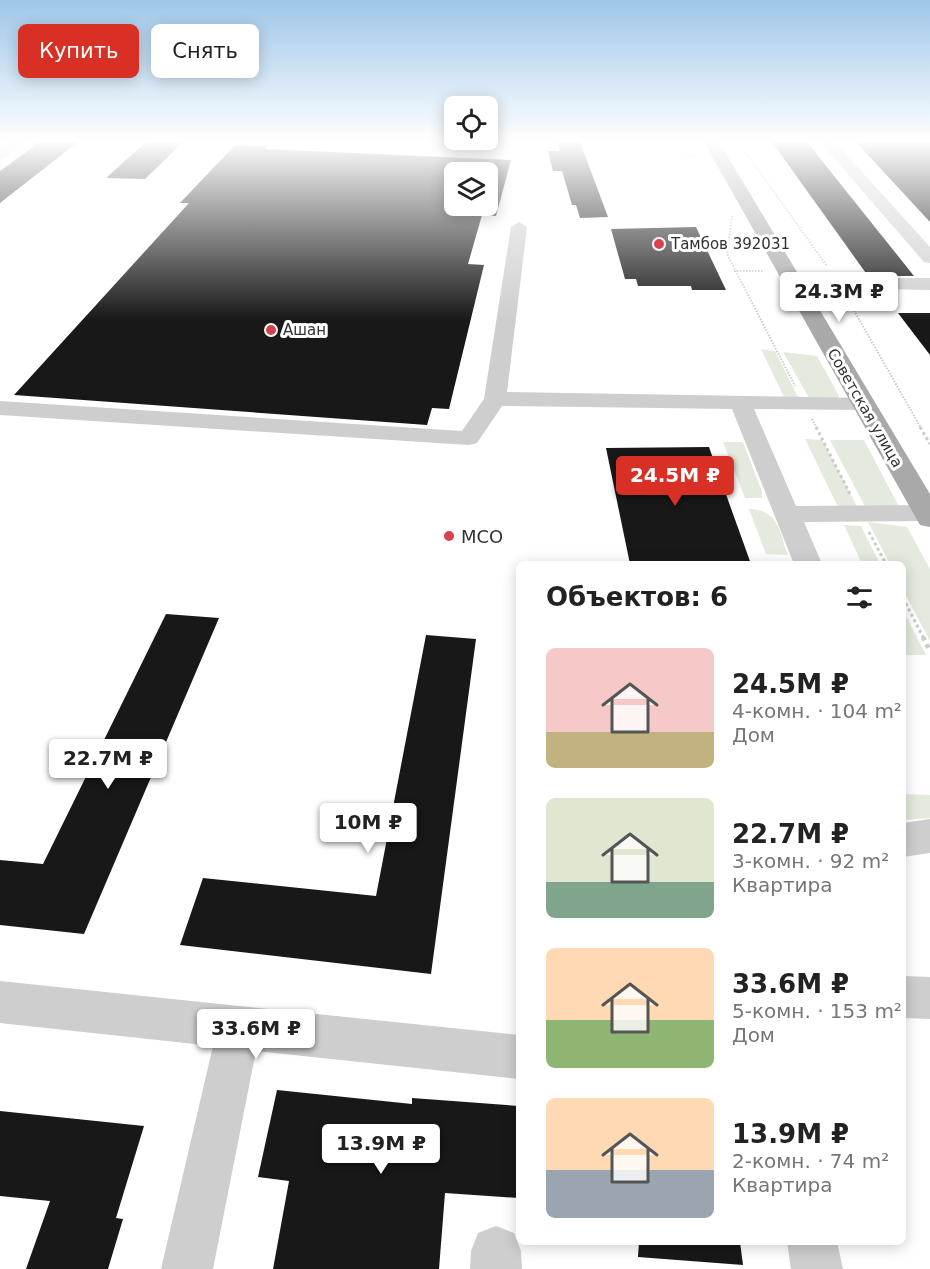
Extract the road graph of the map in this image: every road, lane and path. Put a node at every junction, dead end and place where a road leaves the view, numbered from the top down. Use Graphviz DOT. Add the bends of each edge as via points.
graph roads {
  1 [pos="739,201"];
  2 [pos="880,201"];
  3 [pos="732,215"];
  4 [pos="519,228"];
  5 [pos="930,258"];
  6 [pos="792,283"];
  7 [pos="930,284"];
  8 [pos="495,399"];
  9 [pos="740,402"];
  10 [pos="804,403"];
  11 [pos="862,404"];
  12 [pos="0,408"];
  13 [pos="786,514"];
  14 [pos="861,514"];
  15 [pos="929,516"];
  16 [pos="807,561"];
  17 [pos="884,561"];
  18 [pos="906,604"];
  19 [pos="930,651"];
  20 [pos="930,836"];
  21 [pos="906,840"];
  22 [pos="906,996"];
  23 [pos="930,998"];
  24 [pos="0,1002"];
  25 [pos="239,1027"];
  26 [pos="516,1057"];
  27 [pos="813,1245"];
  28 [pos="187,1269"];
  29 [pos="817,1269"];
  1 -- 6 [label="main road, Советская улица"];
  2 -- 5 [label="street"];
  3 -- 10 [label="path" via="727,254"];
  4 -- 8 [label="street"];
  6 -- 7 [label="street"];
  6 -- 11 [label="main road, Советская улица"];
  8 -- 9 [label="street"];
  8 -- 12 [label="street" via="470,438"];
  9 -- 10 [label="street"];
  9 -- 13 [label="street"];
  10 -- 11 [label="street"];
  10 -- 14 [label="path"];
  11 -- 15 [label="main road, Советская улица"];
  13 -- 14 [label="street"];
  13 -- 16 [label="street"];
  14 -- 15 [label="street"];
  14 -- 17 [label="path"];
  18 -- 19 [label="path"];
  20 -- 21 [label="street"];
  22 -- 23 [label="street"];
  24 -- 25 [label="street"];
  25 -- 26 [label="street"];
  25 -- 28 [label="street"];
  27 -- 29 [label="street"];
}
